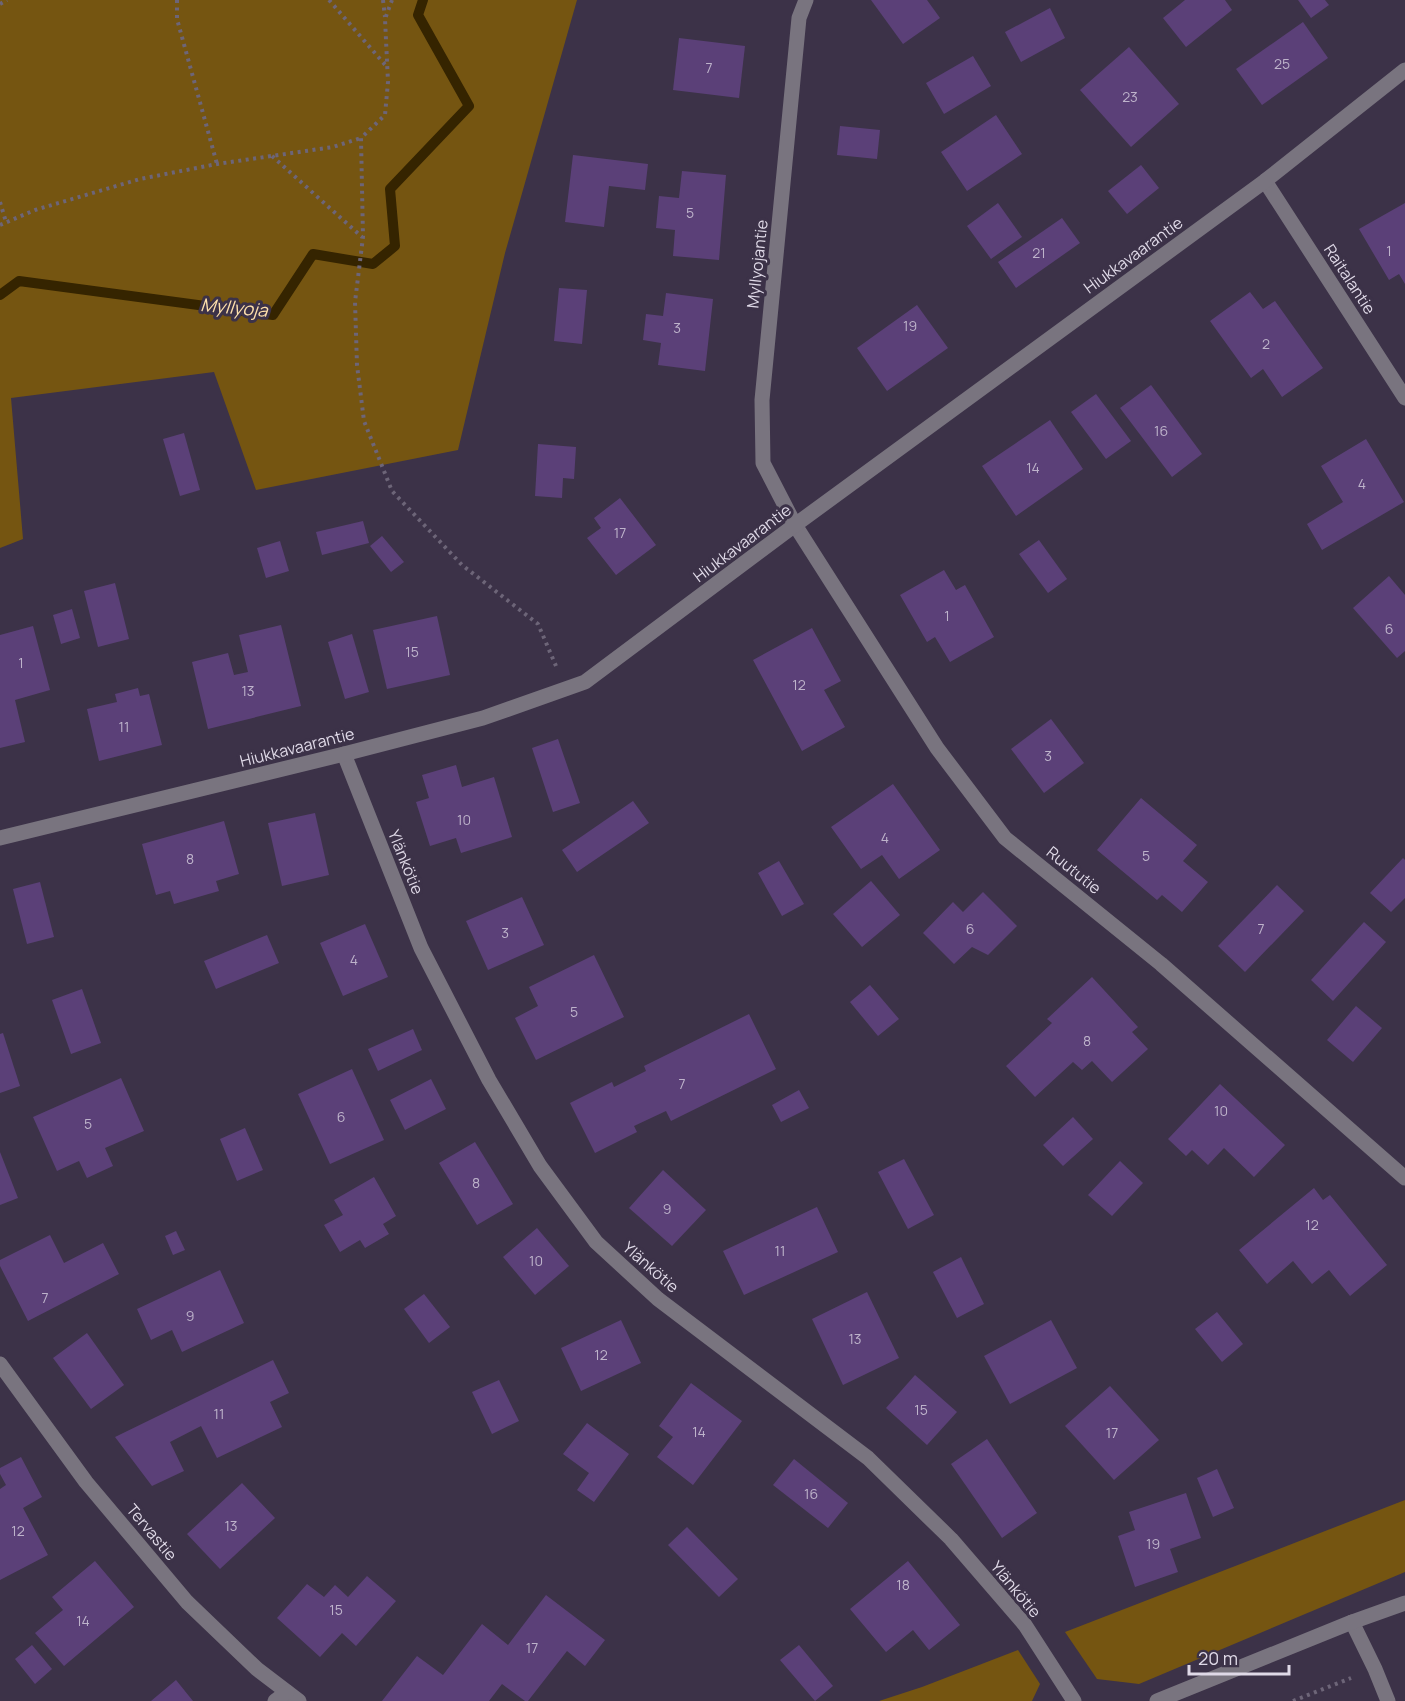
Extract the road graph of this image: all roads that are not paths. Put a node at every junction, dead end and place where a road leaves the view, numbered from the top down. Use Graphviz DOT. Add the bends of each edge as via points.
graph roads {
  1 [pos="806,0"];
  2 [pos="1405,70"];
  3 [pos="1265,181"];
  4 [pos="1405,398"];
  5 [pos="795,525"];
  6 [pos="344,754"];
  7 [pos="0,838"];
  8 [pos="1405,1178"];
  9 [pos="0,1364"];
  10 [pos="1405,1603"];
  11 [pos="1352,1622"];
  12 [pos="287,1698"];
  13 [pos="1074,1701"];
  14 [pos="1157,1701"];
  15 [pos="1388,1701"];
  1 -- 5 [label="street, Myllyojantie" via="799,18 762,400 763,463"];
  2 -- 3 [label="street, Hiukkavaarantie"];
  3 -- 4 [label="street, Raitalantie"];
  3 -- 5 [label="street, Hiukkavaarantie"];
  5 -- 6 [label="street, Hiukkavaarantie" via="585,682 483,718"];
  5 -- 8 [label="street, Ruututie" via="938,748 1005,838 1161,964"];
  6 -- 7 [label="street, Hiukkavaarantie"];
  6 -- 13 [label="street, Ylänkötie" via="421,948 452,1009 540,1166 596,1242 658,1299 868,1458 951,1539 1025,1625"];
  9 -- 12 [label="street, Tervastie" via="86,1482 187,1602"];
  10 -- 11 [label="street"];
  11 -- 14 [label="street"];
  11 -- 15 [label="street"];
}
